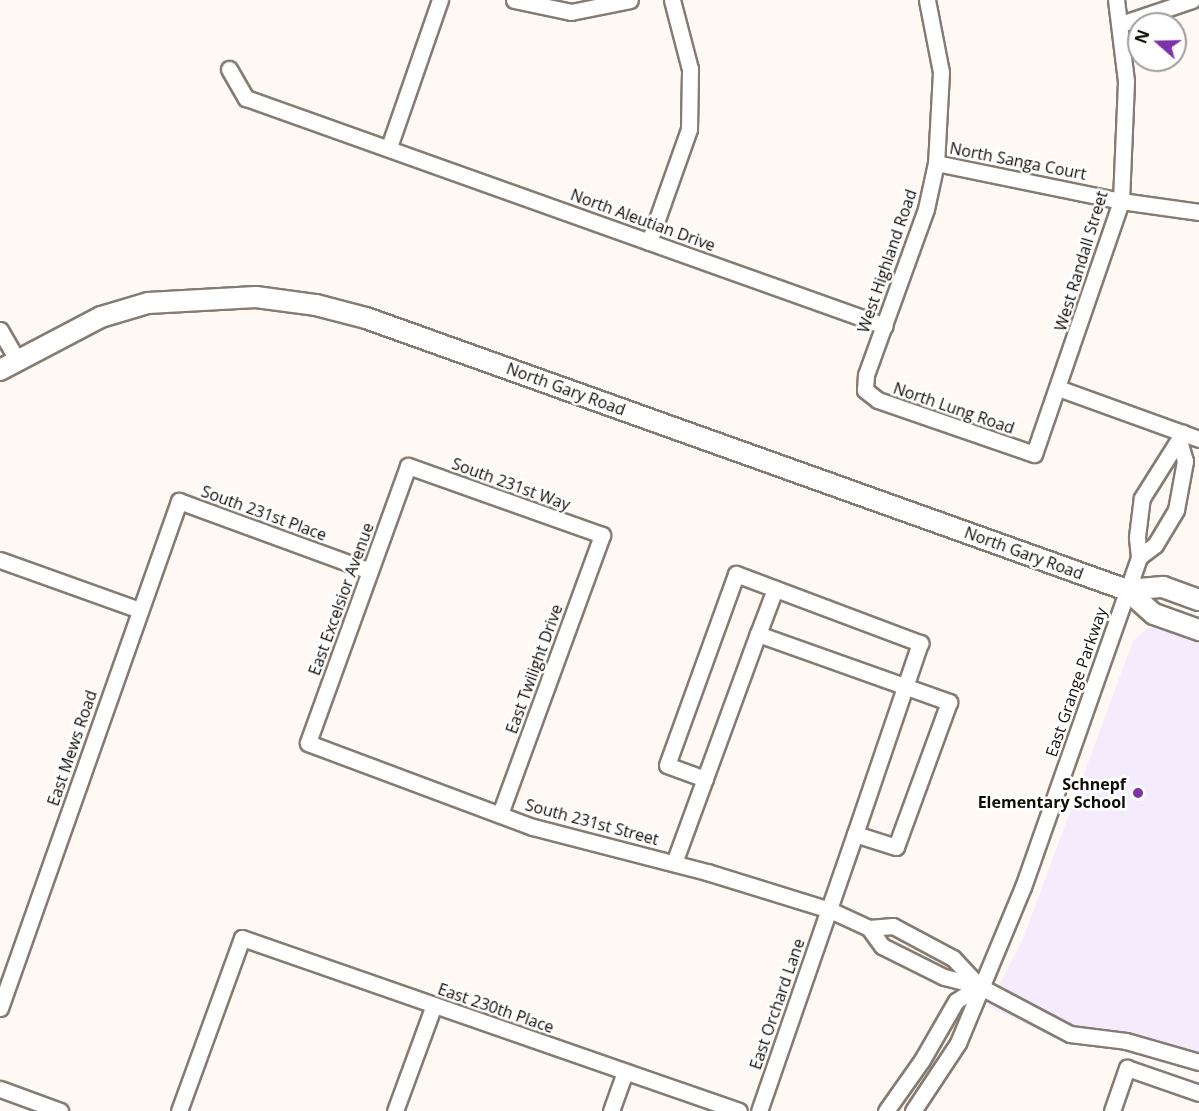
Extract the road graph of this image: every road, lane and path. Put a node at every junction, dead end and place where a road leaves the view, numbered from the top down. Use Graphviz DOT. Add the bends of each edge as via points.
graph roads {
  1 [pos="440,0"];
  2 [pos="514,0"];
  3 [pos="630,0"];
  4 [pos="672,0"];
  5 [pos="927,0"];
  6 [pos="1116,0"];
  7 [pos="1192,0"];
  8 [pos="1121,24"];
  9 [pos="229,69"];
  10 [pos="389,147"];
  11 [pos="936,163"];
  12 [pos="1121,201"];
  13 [pos="1199,212"];
  14 [pos="649,242"];
  15 [pos="885,326"];
  16 [pos="0,330"];
  17 [pos="8,365"];
  18 [pos="1058,388"];
  19 [pos="866,390"];
  20 [pos="1181,438"];
  21 [pos="1199,439"];
  22 [pos="1034,454"];
  23 [pos="408,466"];
  24 [pos="1150,487"];
  25 [pos="1176,497"];
  26 [pos="179,501"];
  27 [pos="602,536"];
  28 [pos="1139,557"];
  29 [pos="0,560"];
  30 [pos="370,571"];
  31 [pos="775,589"];
  32 [pos="1127,590"];
  33 [pos="1199,600"];
  34 [pos="140,610"];
  35 [pos="1199,630"];
  36 [pos="758,634"];
  37 [pos="907,688"];
  38 [pos="308,743"];
  39 [pos="705,779"];
  40 [pos="500,814"];
  41 [pos="855,834"];
  42 [pos="674,863"];
  43 [pos="830,910"];
  44 [pos="869,928"];
  45 [pos="979,986"];
  46 [pos="434,1005"];
  47 [pos="0,1008"];
  48 [pos="1199,1062"];
  49 [pos="625,1072"];
  50 [pos="0,1089"];
  51 [pos="1199,1093"];
  52 [pos="60,1111"];
  53 [pos="180,1111"];
  54 [pos="395,1111"];
  55 [pos="611,1111"];
  56 [pos="739,1111"];
  57 [pos="759,1111"];
  58 [pos="886,1111"];
  59 [pos="913,1111"];
  60 [pos="1112,1111"];
  1 -- 10 [label="street"];
  2 -- 3 [label="street" via="571,12"];
  4 -- 14 [label="street" via="690,69 689,129"];
  5 -- 11 [label="street, West Highland Road" via="941,72"];
  6 -- 8 [label="street, West Randall Street"];
  7 -- 8 [label="street"];
  8 -- 12 [label="street, West Randall Street" via="1126,123"];
  9 -- 10 [label="street, North Aleutian Drive" via="246,98"];
  10 -- 14 [label="street, North Aleutian Drive"];
  11 -- 12 [label="street, North Sanga Court"];
  11 -- 15 [label="street, West Highland Road" via="926,209"];
  12 -- 13 [label="street, North Sanga Court"];
  12 -- 18 [label="street, West Randall Street"];
  14 -- 15 [label="street, North Aleutian Drive"];
  15 -- 19 [label="street, West Highland Road" via="866,375"];
  16 -- 17 [label="street"];
  17 -- 32 [label="main road, North Gary Road" via="101,318 147,303 256,297 316,305 377,322"];
  18 -- 20 [label="street"];
  18 -- 22 [label="street, West Randall Street"];
  19 -- 22 [label="street, North Lung Road" via="878,400"];
  20 -- 21 [label="street"];
  20 -- 24 [label="street" via="1161,462"];
  20 -- 25 [label="street" via="1185,461"];
  23 -- 27 [label="street, South 231st Way"];
  23 -- 30 [label="street, East Excelsior Avenue"];
  24 -- 25 [label="street" via="1162,487"];
  24 -- 28 [label="street" via="1142,498 1137,537"];
  25 -- 28 [label="street" via="1176,510 1155,545"];
  26 -- 30 [label="street, South 231st Place"];
  26 -- 34 [label="street, East Mews Road"];
  27 -- 40 [label="street, East Twilight Drive"];
  28 -- 32 [label="street, East Grange Parkway"];
  29 -- 34 [label="street"];
  30 -- 38 [label="street, East Excelsior Avenue"];
  31 -- 36 [label="street"];
  31 -- 37 [label="street, East Orchard Lane" via="920,643"];
  31 -- 39 [label="street" via="736,574 667,765"];
  32 -- 33 [label="main road, North Gary Road" via="1163,587"];
  32 -- 35 [label="main road, North Gary Road" via="1154,614"];
  32 -- 45 [label="street, East Grange Parkway" via="1023,887"];
  34 -- 47 [label="street, East Mews Road"];
  36 -- 37 [label="street"];
  36 -- 39 [label="street"];
  37 -- 41 [label="street, East Orchard Lane"];
  37 -- 41 [label="street" via="949,702 896,847"];
  38 -- 40 [label="street, South 231st Street"];
  39 -- 42 [label="street"];
  40 -- 42 [label="street, South 231st Street" via="577,839"];
  41 -- 43 [label="street, East Orchard Lane"];
  42 -- 43 [label="street, South 231st Street"];
  43 -- 44 [label="street, South 231st Street"];
  43 -- 57 [label="street, East Orchard Lane"];
  44 -- 45 [label="street, South 231st Street" via="882,946 944,977"];
  44 -- 45 [label="street, South 231st Street" via="893,926 903,931 953,958"];
  45 -- 48 [label="street, South 231st Street" via="1070,1034 1126,1041"];
  45 -- 58 [label="street" via="956,1001"];
  45 -- 59 [label="street, East Grange Parkway" via="976,1006 958,1042"];
  46 -- 49 [label="street, East 230th Place"];
  46 -- 53 [label="street, East 230th Place" via="242,938"];
  46 -- 54 [label="street"];
  49 -- 55 [label="street"];
  49 -- 56 [label="street, East 230th Place"];
  50 -- 52 [label="street"];
  51 -- 60 [label="street" via="1127,1068"];
}
